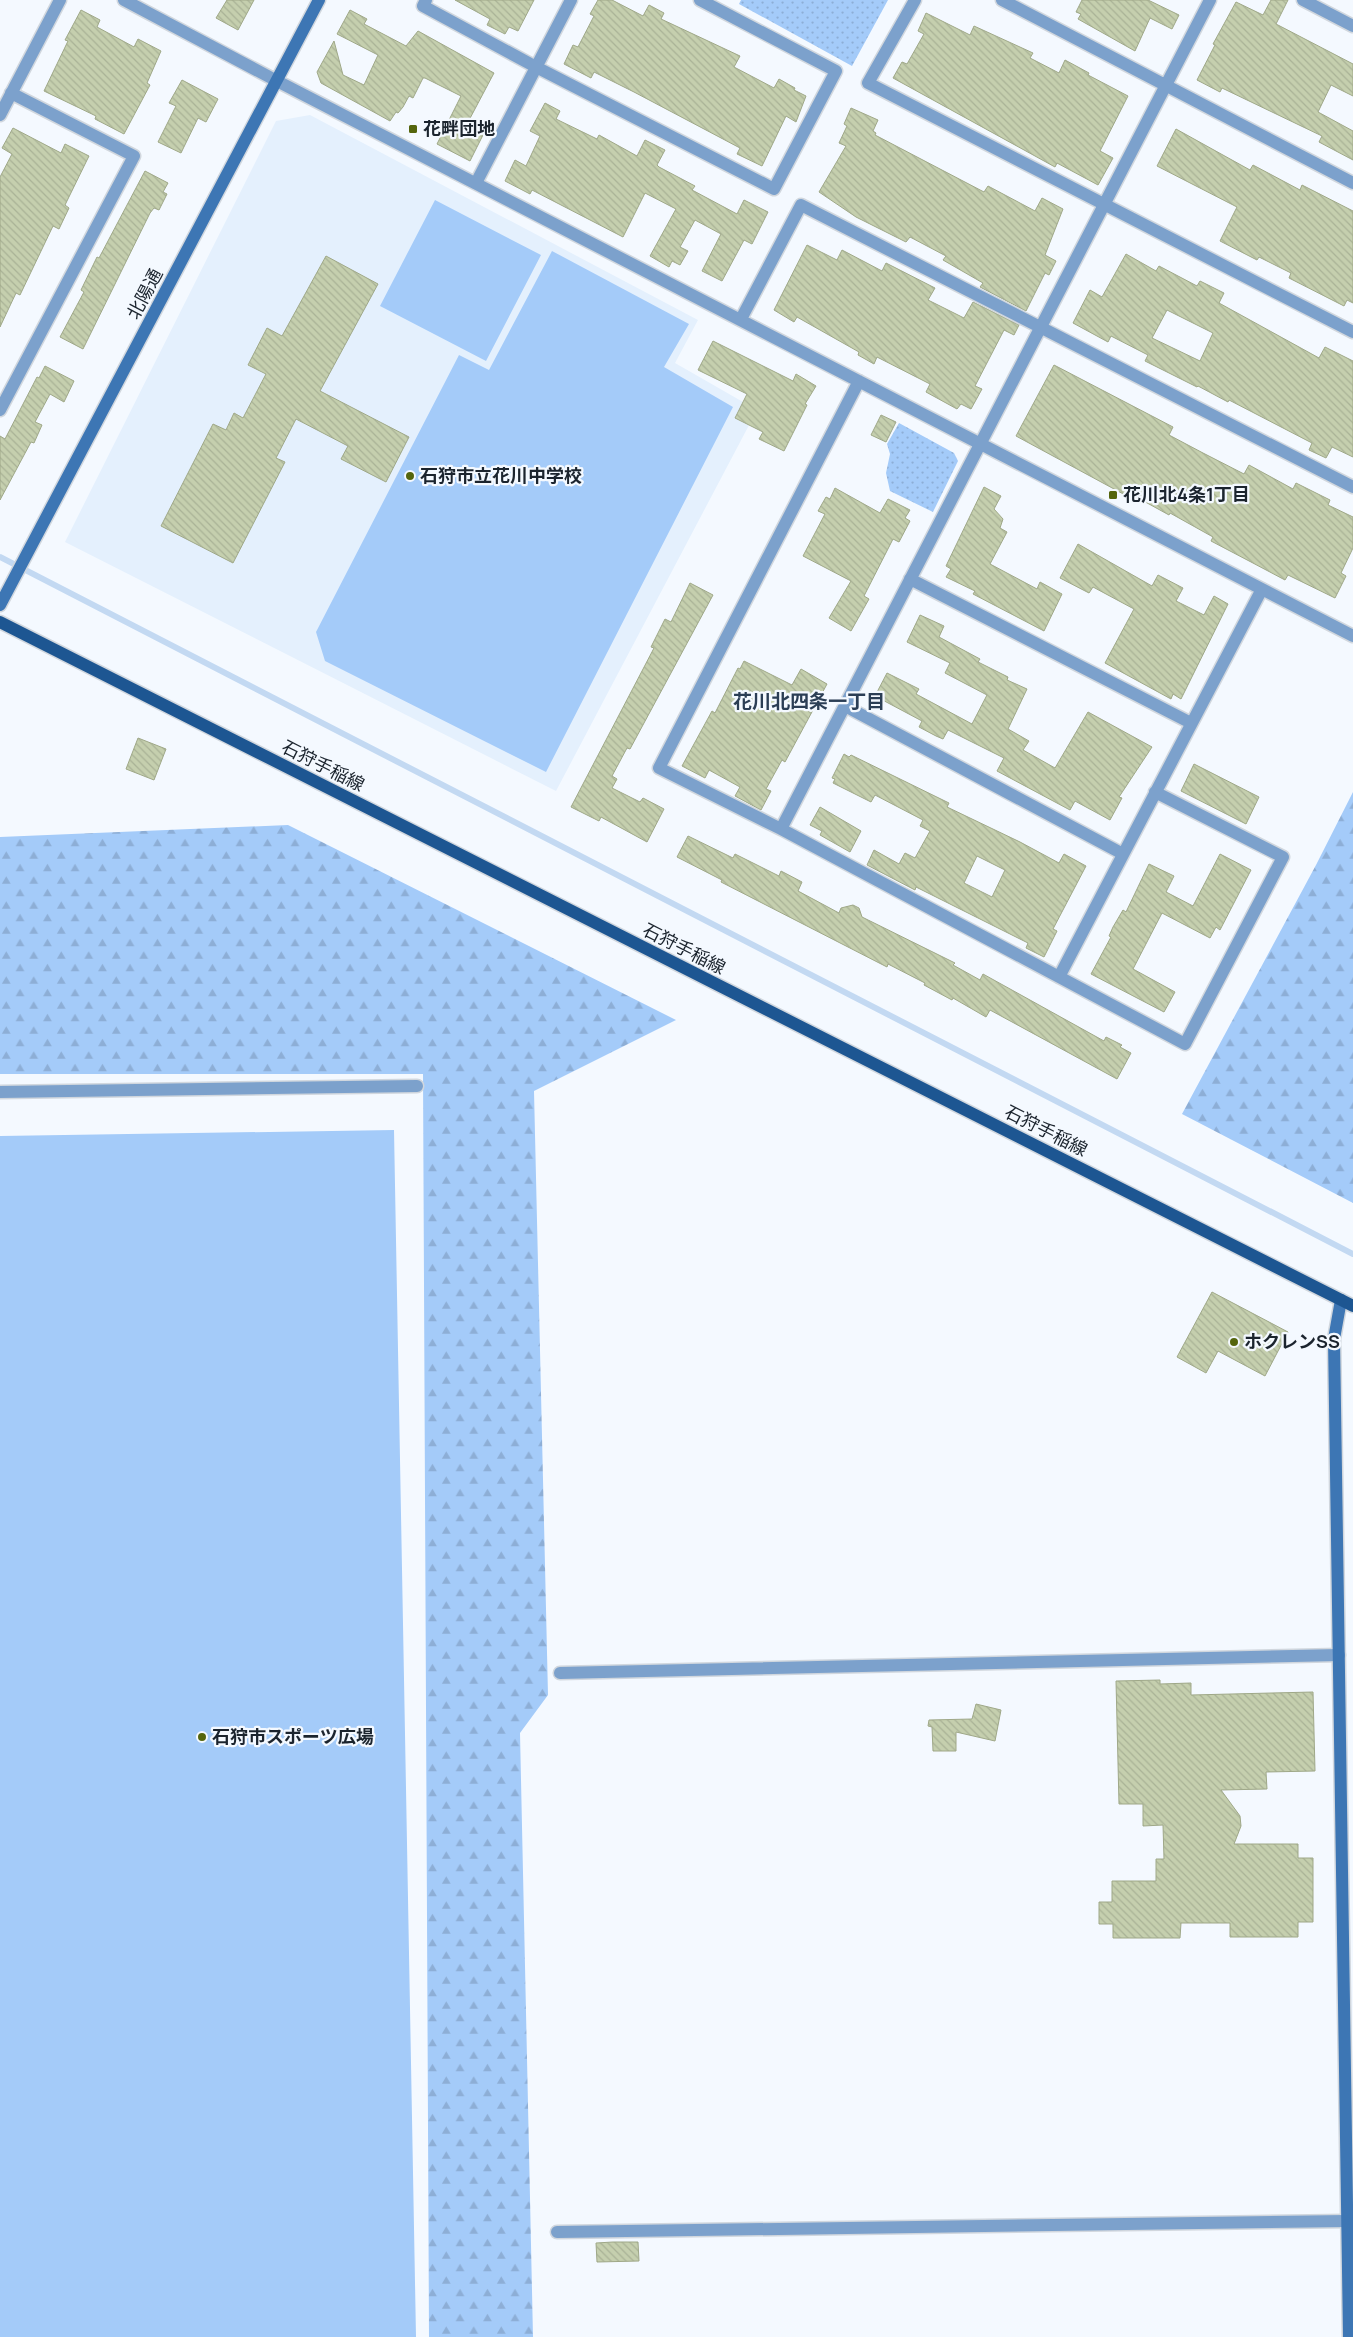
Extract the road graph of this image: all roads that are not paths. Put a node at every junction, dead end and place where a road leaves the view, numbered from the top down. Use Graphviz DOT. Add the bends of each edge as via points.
graph roads {
  1 [pos="60,0"];
  2 [pos="124,0"];
  3 [pos="319,0"];
  4 [pos="426,0"];
  5 [pos="571,0"];
  6 [pos="700,0"];
  7 [pos="916,0"];
  8 [pos="1002,0"];
  9 [pos="1210,0"];
  10 [pos="1303,0"];
  11 [pos="718,4"];
  12 [pos="1353,26"];
  13 [pos="536,68"];
  14 [pos="277,81"];
  15 [pos="1166,86"];
  16 [pos="11,93"];
  17 [pos="0,115"];
  18 [pos="476,183"];
  19 [pos="1353,183"];
  20 [pos="1104,205"];
  21 [pos="741,319"];
  22 [pos="1040,328"];
  23 [pos="1353,332"];
  24 [pos="860,381"];
  25 [pos="0,410"];
  26 [pos="980,443"];
  27 [pos="1353,487"];
  28 [pos="910,579"];
  29 [pos="1262,589"];
  30 [pos="0,605"];
  31 [pos="0,622"];
  32 [pos="1353,636"];
  33 [pos="845,706"];
  34 [pos="1191,724"];
  35 [pos="1155,792"];
  36 [pos="781,829"];
  37 [pos="1122,854"];
  38 [pos="1059,977"];
  39 [pos="417,1086"];
  40 [pos="0,1092"];
  41 [pos="1341,1300"];
  42 [pos="1353,1306"];
  43 [pos="1339,1655"];
  44 [pos="560,1673"];
  45 [pos="1347,2221"];
  46 [pos="557,2232"];
  47 [pos="1349,2337"];
  1 -- 16 [label="street"];
  2 -- 14 [label="street"];
  3 -- 14 [label="street, 北陽通"];
  4 -- 13 [label="street" via="423,6"];
  5 -- 13 [label="street"];
  6 -- 11 [label="street"];
  7 -- 20 [label="street" via="868,83"];
  8 -- 15 [label="street"];
  9 -- 15 [label="street"];
  10 -- 12 [label="street"];
  11 -- 13 [label="street" via="836,71 774,189"];
  13 -- 18 [label="street"];
  14 -- 18 [label="street"];
  14 -- 30 [label="street, 北陽通"];
  15 -- 19 [label="street"];
  15 -- 20 [label="street"];
  16 -- 17 [label="street"];
  16 -- 25 [label="street" via="134,156"];
  18 -- 21 [label="street"];
  20 -- 22 [label="street"];
  20 -- 23 [label="street"];
  21 -- 22 [label="street" via="801,205"];
  21 -- 24 [label="street"];
  22 -- 26 [label="street"];
  22 -- 27 [label="street"];
  24 -- 26 [label="street"];
  24 -- 36 [label="street" via="659,768"];
  26 -- 28 [label="street"];
  26 -- 29 [label="street"];
  28 -- 33 [label="street"];
  28 -- 34 [label="street"];
  29 -- 32 [label="street"];
  29 -- 34 [label="street"];
  31 -- 41 [label="main road, 石狩手稲線"];
  33 -- 36 [label="street"];
  33 -- 37 [label="street"];
  34 -- 35 [label="street"];
  35 -- 37 [label="street"];
  35 -- 38 [label="street" via="1283,857 1184,1044"];
  36 -- 38 [label="street"];
  37 -- 38 [label="street"];
  39 -- 40 [label="street"];
  41 -- 42 [label="main road, 石狩手稲線"];
  41 -- 43 [label="street" via="1334,1339"];
  43 -- 44 [label="street"];
  43 -- 45 [label="street"];
  45 -- 46 [label="street"];
  45 -- 47 [label="street"];
}
